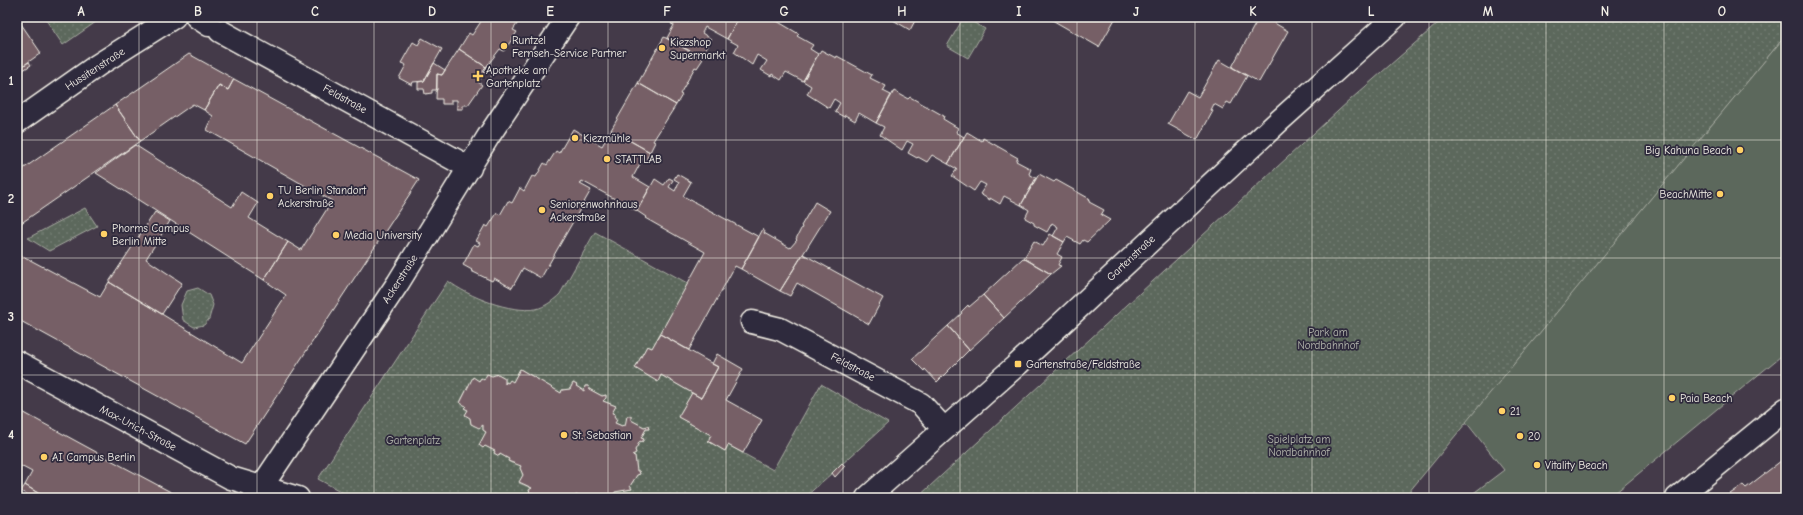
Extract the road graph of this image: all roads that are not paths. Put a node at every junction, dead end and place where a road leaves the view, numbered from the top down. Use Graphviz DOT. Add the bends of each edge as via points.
graph roads {
  1 [pos="174,17"];
  2 [pos="568,17"];
  3 [pos="1395,17"];
  4 [pos="209,24"];
  5 [pos="17,122"];
  6 [pos="470,168"];
  7 [pos="752,322"];
  8 [pos="17,362"];
  9 [pos="1786,409"];
  10 [pos="944,429"];
  11 [pos="258,492"];
  12 [pos="298,498"];
  13 [pos="867,498"];
  14 [pos="1677,498"];
  1 -- 5 [label="street, Hussitenstraße" via="98,64"];
  2 -- 6 [label="street, Ackerstraße"];
  3 -- 10 [label="street, Gartenstraße"];
  4 -- 6 [label="street, Feldstraße"];
  6 -- 11 [label="street, Ackerstraße" via="398,283"];
  7 -- 10 [label="street, Feldstraße" via="780,329 921,404"];
  8 -- 11 [label="street, Max-Urich-Straße"];
  9 -- 14 [label="street"];
  10 -- 13 [label="street, Gartenstraße"];
  11 -- 12 [label="street"];
}
